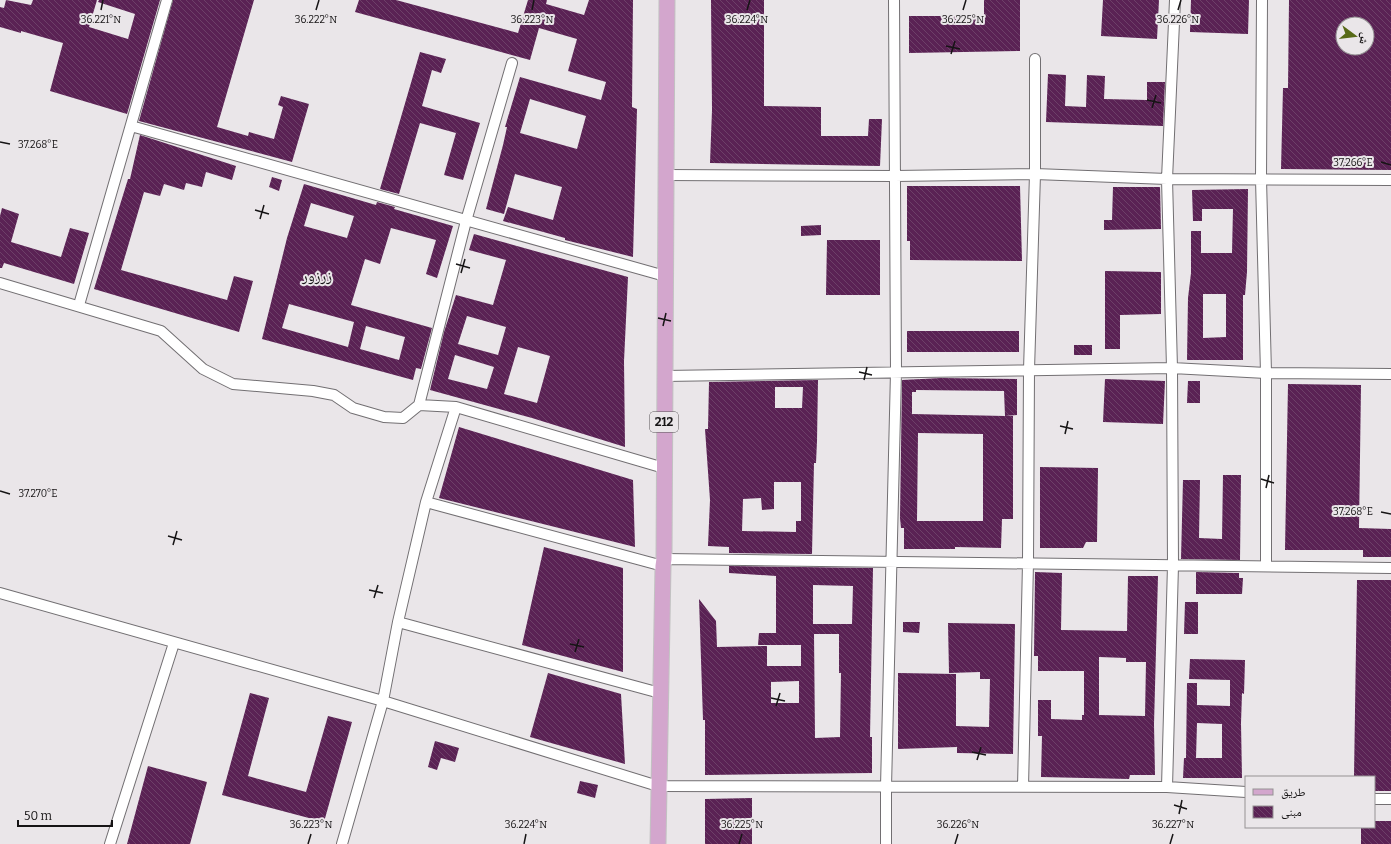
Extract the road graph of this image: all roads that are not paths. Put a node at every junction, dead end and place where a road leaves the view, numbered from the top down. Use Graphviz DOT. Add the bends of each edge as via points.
graph roads {
  1 [pos="167,0"];
  2 [pos="667,0"];
  3 [pos="894,0"];
  4 [pos="1175,0"];
  5 [pos="1262,0"];
  6 [pos="1035,59"];
  7 [pos="512,63"];
  8 [pos="130,126"];
  9 [pos="1035,174"];
  10 [pos="666,175"];
  11 [pos="895,176"];
  12 [pos="1168,179"];
  13 [pos="1261,179"];
  14 [pos="1391,180"];
  15 [pos="466,221"];
  16 [pos="665,276"];
  17 [pos="0,283"];
  18 [pos="79,305"];
  19 [pos="1172,368"];
  20 [pos="1029,370"];
  21 [pos="896,372"];
  22 [pos="1266,373"];
  23 [pos="1391,374"];
  24 [pos="664,376"];
  25 [pos="419,405"];
  26 [pos="456,408"];
  27 [pos="664,468"];
  28 [pos="426,502"];
  29 [pos="663,562"];
  30 [pos="891,562"];
  31 [pos="1028,563"];
  32 [pos="1173,565"];
  33 [pos="1266,566"];
  34 [pos="1391,568"];
  35 [pos="0,593"];
  36 [pos="398,622"];
  37 [pos="174,643"];
  38 [pos="660,693"];
  39 [pos="383,701"];
  40 [pos="658,786"];
  41 [pos="886,787"];
  42 [pos="1024,787"];
  43 [pos="1167,787"];
  44 [pos="1245,792"];
  45 [pos="1375,799"];
  46 [pos="1391,799"];
  47 [pos="110,844"];
  48 [pos="342,844"];
  49 [pos="658,844"];
  50 [pos="886,844"];
  1 -- 8 [label="street"];
  2 -- 10 [label="main road, 212"];
  3 -- 11 [label="street"];
  4 -- 12 [label="street"];
  5 -- 13 [label="street"];
  6 -- 9 [label="street"];
  7 -- 15 [label="street"];
  8 -- 15 [label="street"];
  8 -- 18 [label="street"];
  9 -- 11 [label="street"];
  9 -- 12 [label="street"];
  9 -- 20 [label="street"];
  10 -- 11 [label="street"];
  10 -- 16 [label="main road, 212"];
  11 -- 21 [label="street"];
  12 -- 13 [label="street"];
  12 -- 19 [label="street"];
  13 -- 14 [label="street"];
  13 -- 22 [label="street"];
  15 -- 16 [label="street"];
  15 -- 25 [label="street"];
  16 -- 24 [label="main road, 212"];
  17 -- 18 [label="street"];
  18 -- 25 [label="street" via="161,331 203,369 233,384 334,395 353,408 384,416 404,418"];
  19 -- 20 [label="street"];
  19 -- 22 [label="street"];
  19 -- 32 [label="street"];
  20 -- 21 [label="street"];
  20 -- 31 [label="street"];
  21 -- 24 [label="street"];
  21 -- 30 [label="street"];
  22 -- 23 [label="street"];
  22 -- 33 [label="street"];
  24 -- 27 [label="main road, 212"];
  25 -- 26 [label="street"];
  26 -- 27 [label="street"];
  26 -- 28 [label="street"];
  27 -- 29 [label="main road, 212"];
  28 -- 29 [label="street"];
  28 -- 36 [label="street"];
  29 -- 30 [label="street"];
  29 -- 38 [label="main road, 212"];
  30 -- 31 [label="street"];
  30 -- 41 [label="street"];
  31 -- 32 [label="street"];
  31 -- 42 [label="street"];
  32 -- 33 [label="street"];
  32 -- 43 [label="street"];
  33 -- 34 [label="street"];
  35 -- 37 [label="street"];
  36 -- 38 [label="street"];
  36 -- 39 [label="street"];
  37 -- 39 [label="street"];
  37 -- 47 [label="street"];
  38 -- 40 [label="main road, 212"];
  39 -- 40 [label="street"];
  39 -- 48 [label="street"];
  40 -- 41 [label="street"];
  40 -- 49 [label="main road, 212"];
  41 -- 42 [label="street"];
  41 -- 50 [label="street"];
  42 -- 43 [label="street"];
  43 -- 44 [label="street"];
  45 -- 46 [label="street"];
}
